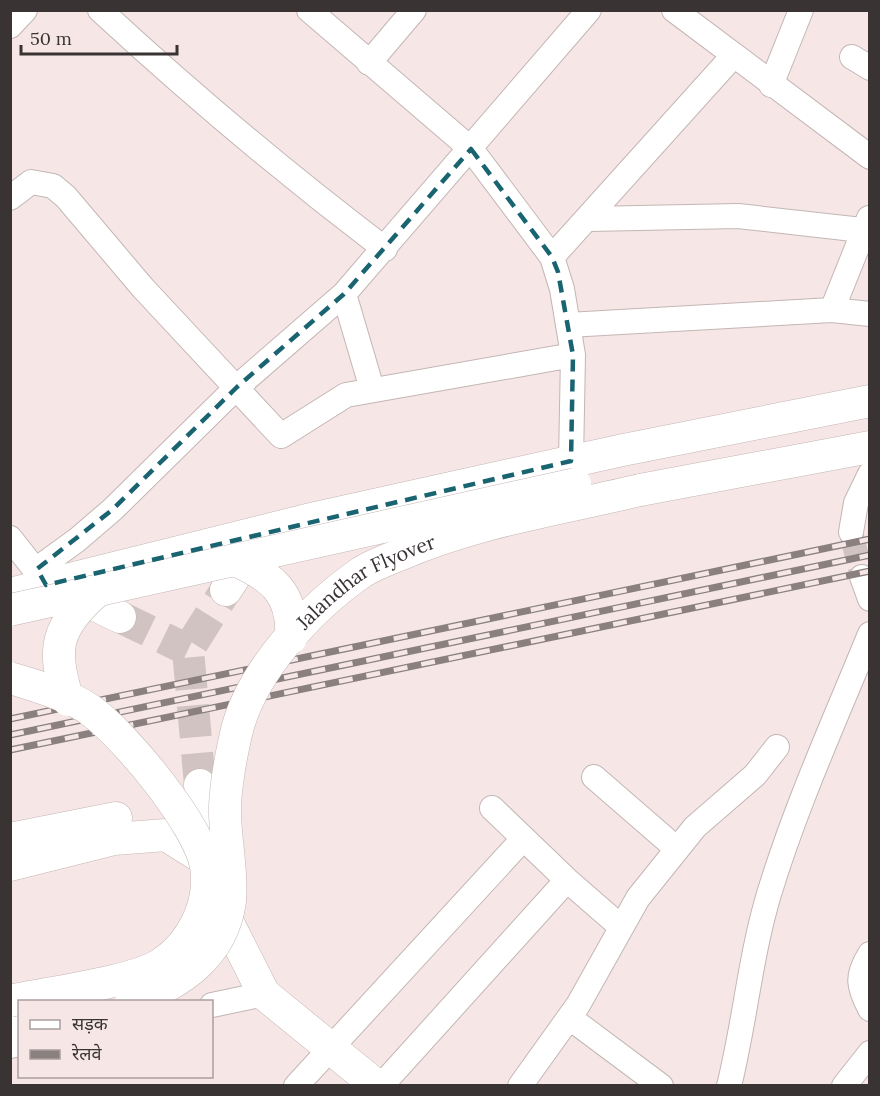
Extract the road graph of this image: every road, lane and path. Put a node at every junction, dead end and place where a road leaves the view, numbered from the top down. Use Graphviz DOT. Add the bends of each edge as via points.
graph roads {
  1 [pos="25,10"];
  2 [pos="100,10"];
  3 [pos="309,10"];
  4 [pos="414,10"];
  5 [pos="589,10"];
  6 [pos="674,10"];
  7 [pos="801,10"];
  8 [pos="10,26"];
  9 [pos="733,56"];
  10 [pos="369,63"];
  11 [pos="771,85"];
  12 [pos="471,149"];
  13 [pos="870,158"];
  14 [pos="10,198"];
  15 [pos="589,219"];
  16 [pos="866,224"];
  17 [pos="385,249"];
  18 [pos="552,256"];
  19 [pos="344,294"];
  20 [pos="832,310"];
  21 [pos="870,314"];
  22 [pos="568,325"];
  23 [pos="573,355"];
  24 [pos="237,387"];
  25 [pos="372,389"];
  26 [pos="870,401"];
  27 [pos="870,421"];
  28 [pos="870,447"];
  29 [pos="571,461"];
  30 [pos="870,474"];
  31 [pos="639,480"];
  32 [pos="265,530"];
  33 [pos="851,532"];
  34 [pos="10,538"];
  35 [pos="235,560"];
  36 [pos="44,579"];
  37 [pos="226,590"];
  38 [pos="97,591"];
  39 [pos="10,594"];
  40 [pos="10,610"];
  41 [pos="120,617"];
  42 [pos="870,634"];
  43 [pos="291,638"];
  44 [pos="10,678"];
  45 [pos="68,700"];
  46 [pos="777,747"];
  47 [pos="594,777"];
  48 [pos="200,785"];
  49 [pos="492,808"];
  50 [pos="202,817"];
  51 [pos="10,839"];
  52 [pos="523,839"];
  53 [pos="677,849"];
  54 [pos="209,862"];
  55 [pos="10,865"];
  56 [pos="567,880"];
  57 [pos="621,927"];
  58 [pos="870,954"];
  59 [pos="264,994"];
  60 [pos="136,1000"];
  61 [pos="10,1001"];
  62 [pos="213,1005"];
  63 [pos="870,1009"];
  64 [pos="570,1018"];
  65 [pos="332,1047"];
  66 [pos="870,1053"];
  67 [pos="730,1085"];
  68 [pos="296,1086"];
  69 [pos="379,1086"];
  70 [pos="520,1086"];
  71 [pos="661,1086"];
  72 [pos="844,1086"];
  1 -- 8 [label="street"];
  2 -- 17 [label="street" via="190,92"];
  3 -- 10 [label="street"];
  4 -- 10 [label="street"];
  5 -- 12 [label="street"];
  6 -- 9 [label="street"];
  7 -- 11 [label="street"];
  9 -- 11 [label="street"];
  9 -- 15 [label="street"];
  10 -- 12 [label="street"];
  11 -- 13 [label="street"];
  12 -- 17 [label="street"];
  12 -- 18 [label="street"];
  14 -- 24 [label="street" via="31,182 52,186 66,197 143,288"];
  15 -- 16 [label="street" via="738,216"];
  15 -- 18 [label="street"];
  16 -- 20 [label="street"];
  17 -- 19 [label="street"];
  18 -- 22 [label="street"];
  19 -- 24 [label="street"];
  19 -- 25 [label="street"];
  20 -- 21 [label="street"];
  20 -- 22 [label="street"];
  22 -- 23 [label="street"];
  23 -- 25 [label="street"];
  23 -- 29 [label="street"];
  24 -- 25 [label="street" via="283,436 328,404"];
  24 -- 36 [label="street"];
  26 -- 29 [label="main road"];
  27 -- 31 [label="main road, Jalandhar Flyover"];
  28 -- 31 [label="main road, Jalandhar Flyover"];
  29 -- 32 [label="main road"];
  30 -- 33 [label="street" via="856,503"];
  31 -- 35 [label="main road, Jalandhar Flyover, bridge"];
  31 -- 43 [label="main road, Jalandhar Flyover, bridge" via="436,539 364,570 324,601"];
  32 -- 36 [label="main road"];
  32 -- 37 [label="main road"];
  34 -- 36 [label="street"];
  35 -- 38 [label="main road, Jalandhar Flyover, bridge"];
  35 -- 43 [label="main road, bridge" via="262,572 283,594 292,616"];
  36 -- 39 [label="main road"];
  36 -- 41 [label="main road"];
  38 -- 40 [label="main road, Jalandhar Flyover, bridge"];
  38 -- 45 [label="main road, bridge" via="73,612 59,640 59,674"];
  42 -- 67 [label="street" via="769,894 755,946"];
  43 -- 60 [label="main road, Jalandhar Flyover, bridge" via="262,675 236,734 225,805 230,900 222,932 205,958 180,979"];
  44 -- 45 [label="main road, bridge"];
  45 -- 61 [label="main road, bridge" via="89,709 122,738 191,831 206,866 204,903 198,924 184,944 160,965 133,975"];
  46 -- 53 [label="street" via="754,775 713,810"];
  47 -- 53 [label="street"];
  48 -- 50 [label="main road"];
  49 -- 52 [label="street"];
  50 -- 51 [label="main road" via="160,814 119,818"];
  50 -- 54 [label="main road"];
  52 -- 56 [label="street"];
  52 -- 65 [label="street"];
  53 -- 57 [label="street" via="638,898"];
  54 -- 55 [label="main road" via="166,836 114,839"];
  54 -- 59 [label="main road" via="217,902"];
  56 -- 57 [label="street"];
  56 -- 69 [label="street"];
  57 -- 64 [label="street"];
  58 -- 63 [label="street" via="858,983"];
  59 -- 62 [label="street"];
  59 -- 65 [label="main road"];
  64 -- 70 [label="street"];
  64 -- 71 [label="street"];
  65 -- 68 [label="street"];
  65 -- 69 [label="main road"];
  66 -- 72 [label="street"];
}
